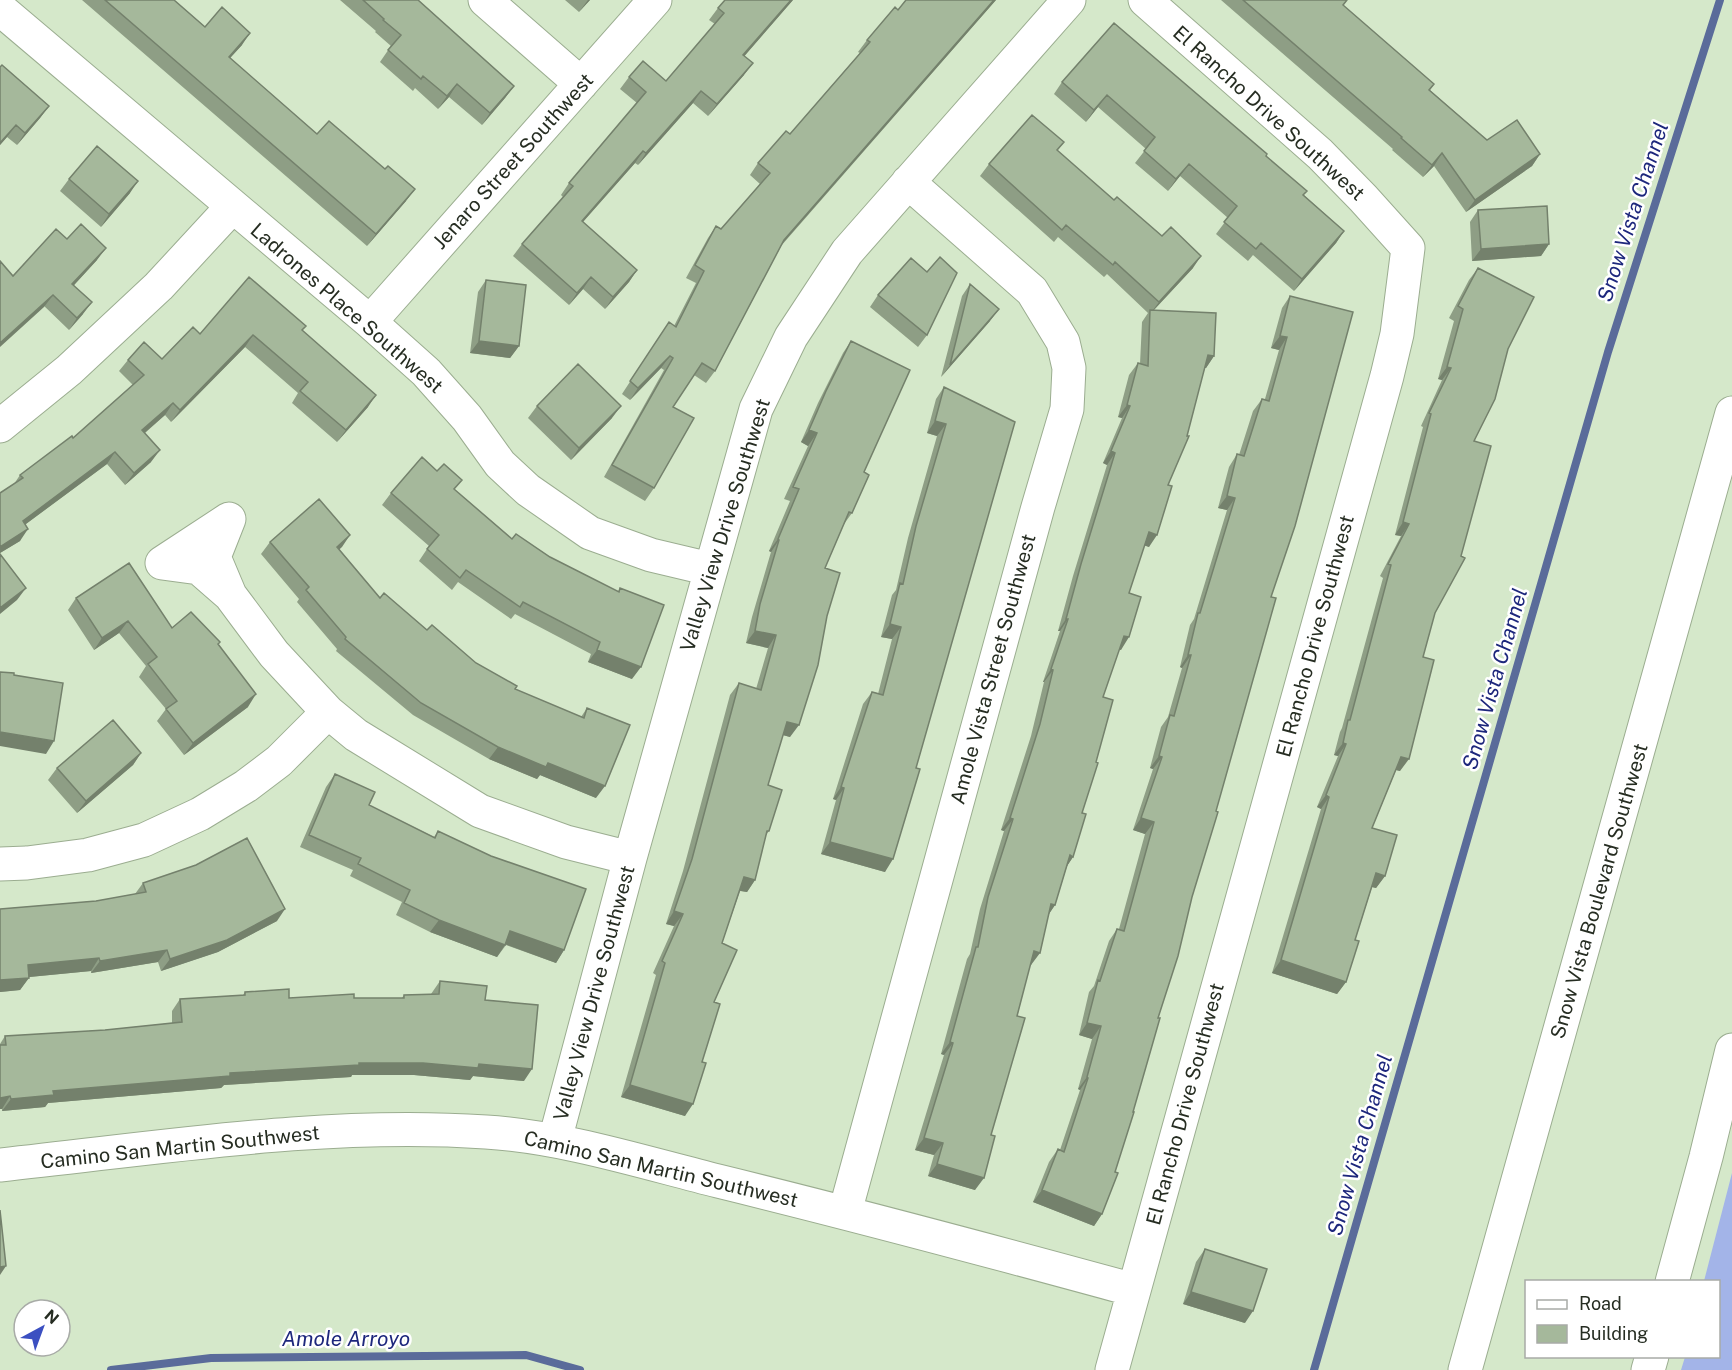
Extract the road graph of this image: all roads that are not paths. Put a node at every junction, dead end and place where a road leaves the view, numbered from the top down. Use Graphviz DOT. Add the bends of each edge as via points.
graph roads {
  1 [pos="485,0"];
  2 [pos="655,0"];
  3 [pos="1069,0"];
  4 [pos="1145,0"];
  5 [pos="0,9"];
  6 [pos="582,84"];
  7 [pos="908,182"];
  8 [pos="232,207"];
  9 [pos="370,322"];
  10 [pos="1732,412"];
  11 [pos="0,426"];
  12 [pos="710,569"];
  13 [pos="230,595"];
  14 [pos="328,712"];
  15 [pos="630,858"];
  16 [pos="0,864"];
  17 [pos="1732,1050"];
  18 [pos="555,1140"];
  19 [pos="0,1165"];
  20 [pos="845,1212"];
  21 [pos="1672,1280"];
  22 [pos="1134,1290"];
  23 [pos="1112,1370"];
  24 [pos="1465,1370"];
  1 -- 6 [label="street"];
  2 -- 6 [label="street, Jenaro Street Southwest"];
  3 -- 7 [label="street, Valley View Drive Southwest"];
  4 -- 22 [label="street, El Rancho Drive Southwest" via="1320,154 1408,248 1397,334 1387,376"];
  5 -- 8 [label="street, Ladrones Place Southwest"];
  6 -- 9 [label="street, Jenaro Street Southwest"];
  7 -- 12 [label="street, Valley View Drive Southwest" via="847,252 791,337 756,409"];
  7 -- 20 [label="street, Amole Vista Street Southwest" via="1032,291 1063,342 1069,386 1067,409"];
  8 -- 9 [label="street, Ladrones Place Southwest"];
  8 -- 11 [label="street" via="159,286 69,370"];
  9 -- 12 [label="street, Ladrones Place Southwest" via="426,372 467,418 500,464 528,490 590,533 651,555"];
  10 -- 24 [label="street, Snow Vista Boulevard Southwest"];
  12 -- 15 [label="street, Valley View Drive Southwest"];
  13 -- 14 [label="street" via="274,654"];
  14 -- 15 [label="street" via="356,735 480,811 566,842"];
  14 -- 16 [label="street" via="279,761 191,819 144,840 88,855"];
  15 -- 18 [label="street, Valley View Drive Southwest"];
  17 -- 21 [label="street"];
  18 -- 19 [label="street, Camino San Martin Southwest" via="412,1129 308,1132"];
  18 -- 20 [label="street, Camino San Martin Southwest"];
  20 -- 22 [label="street, Camino San Martin Southwest"];
  22 -- 23 [label="street, El Rancho Drive Southwest"];
}
